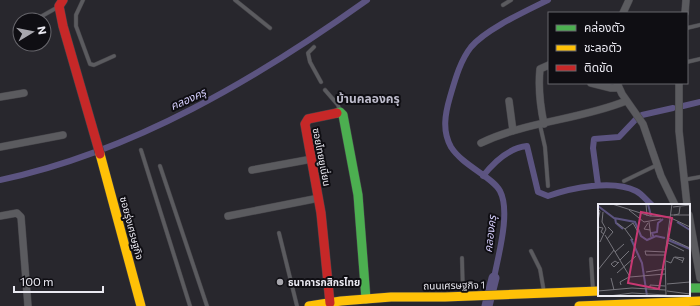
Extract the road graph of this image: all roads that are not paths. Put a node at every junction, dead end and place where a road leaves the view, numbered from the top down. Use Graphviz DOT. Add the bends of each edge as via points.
graph roads {
  1 [pos="83,0"];
  2 [pos="235,0"];
  3 [pos="512,0"];
  4 [pos="629,0"];
  5 [pos="686,0"];
  6 [pos="61,2"];
  7 [pos="503,5"];
  8 [pos="47,12"];
  9 [pos="623,12"];
  10 [pos="685,12"];
  11 [pos="700,25"];
  12 [pos="270,28"];
  13 [pos="688,28"];
  14 [pos="314,47"];
  15 [pos="114,56"];
  16 [pos="700,59"];
  17 [pos="688,62"];
  18 [pos="548,65"];
  19 [pos="321,82"];
  20 [pos="595,84"];
  21 [pos="679,84"];
  22 [pos="618,86"];
  23 [pos="325,90"];
  24 [pos="24,92"];
  25 [pos="0,97"];
  26 [pos="509,101"];
  27 [pos="626,101"];
  28 [pos="340,112"];
  29 [pos="542,124"];
  30 [pos="513,131"];
  31 [pos="63,135"];
  32 [pos="481,143"];
  33 [pos="0,147"];
  34 [pos="141,150"];
  35 [pos="312,159"];
  36 [pos="657,165"];
  37 [pos="160,166"];
  38 [pos="252,170"];
  39 [pos="700,177"];
  40 [pos="683,180"];
  41 [pos="624,181"];
  42 [pos="548,186"];
  43 [pos="319,198"];
  44 [pos="675,204"];
  45 [pos="687,204"];
  46 [pos="0,216"];
  47 [pos="228,216"];
  48 [pos="690,225"];
  49 [pos="279,233"];
  50 [pos="697,238"];
  51 [pos="531,251"];
  52 [pos="462,258"];
  53 [pos="591,259"];
  54 [pos="700,278"];
  55 [pos="596,291"];
  56 [pos="544,293"];
  57 [pos="463,296"];
  58 [pos="366,299"];
  59 [pos="698,302"];
  60 [pos="330,303"];
  61 [pos="667,304"];
  62 [pos="620,305"];
  63 [pos="28,306"];
  64 [pos="141,306"];
  65 [pos="190,306"];
  66 [pos="207,306"];
  67 [pos="297,306"];
  68 [pos="309,306"];
  69 [pos="579,306"];
  1 -- 15 [label="lane" via="76,15 76,26 90,64 94,65"];
  2 -- 12 [label="lane"];
  3 -- 7 [label="lane"];
  4 -- 9 [label="street"];
  5 -- 10 [label="street"];
  6 -- 8 [label="lane"];
  6 -- 64 [label="street, ซอยรุ่งเศรษฐกิจ"];
  11 -- 13 [label="lane"];
  14 -- 19 [label="lane" via="308,53"];
  16 -- 17 [label="lane"];
  18 -- 29 [label="street" via="540,69 538,98"];
  20 -- 22 [label="street" via="611,88"];
  21 -- 40 [label="street" via="678,120"];
  22 -- 27 [label="street"];
  23 -- 28 [label="lane" via="338,105"];
  24 -- 25 [label="street"];
  26 -- 30 [label="street"];
  27 -- 29 [label="street" via="605,110"];
  27 -- 36 [label="street" via="643,124"];
  28 -- 35 [label="street, ซอยไทยยูเนี่ยน" via="308,119 305,122"];
  28 -- 58 [label="street" via="344,115 358,195"];
  29 -- 30 [label="street"];
  29 -- 42 [label="lane"];
  30 -- 32 [label="street"];
  31 -- 33 [label="street"];
  34 -- 65 [label="lane"];
  35 -- 38 [label="street"];
  35 -- 43 [label="street, ซอยไทยยูเนี่ยน"];
  36 -- 41 [label="lane"];
  36 -- 44 [label="street"];
  37 -- 66 [label="lane"];
  39 -- 40 [label="lane"];
  40 -- 45 [label="street"];
  43 -- 47 [label="street"];
  43 -- 60 [label="street, ซอยไทยยูเนี่ยน" via="327,246"];
  46 -- 63 [label="street" via="17,213 22,217"];
  48 -- 50 [label="street"];
  49 -- 67 [label="lane"];
  50 -- 54 [label="street"];
  51 -- 56 [label="lane" via="540,269"];
  52 -- 57 [label="lane"];
  53 -- 55 [label="lane"];
  55 -- 56 [label="street, ถนนเศรษฐกิจ 1"];
  56 -- 57 [label="street, ถนนเศรษฐกิจ 1"];
  57 -- 58 [label="street, ถนนเศรษฐกิจ 1"];
  58 -- 60 [label="street, ถนนเศรษฐกิจ 1"];
  59 -- 61 [label="street"];
  60 -- 68 [label="street, ถนนเศรษฐกิจ 1"];
  61 -- 62 [label="street"];
  62 -- 69 [label="street"];
}
